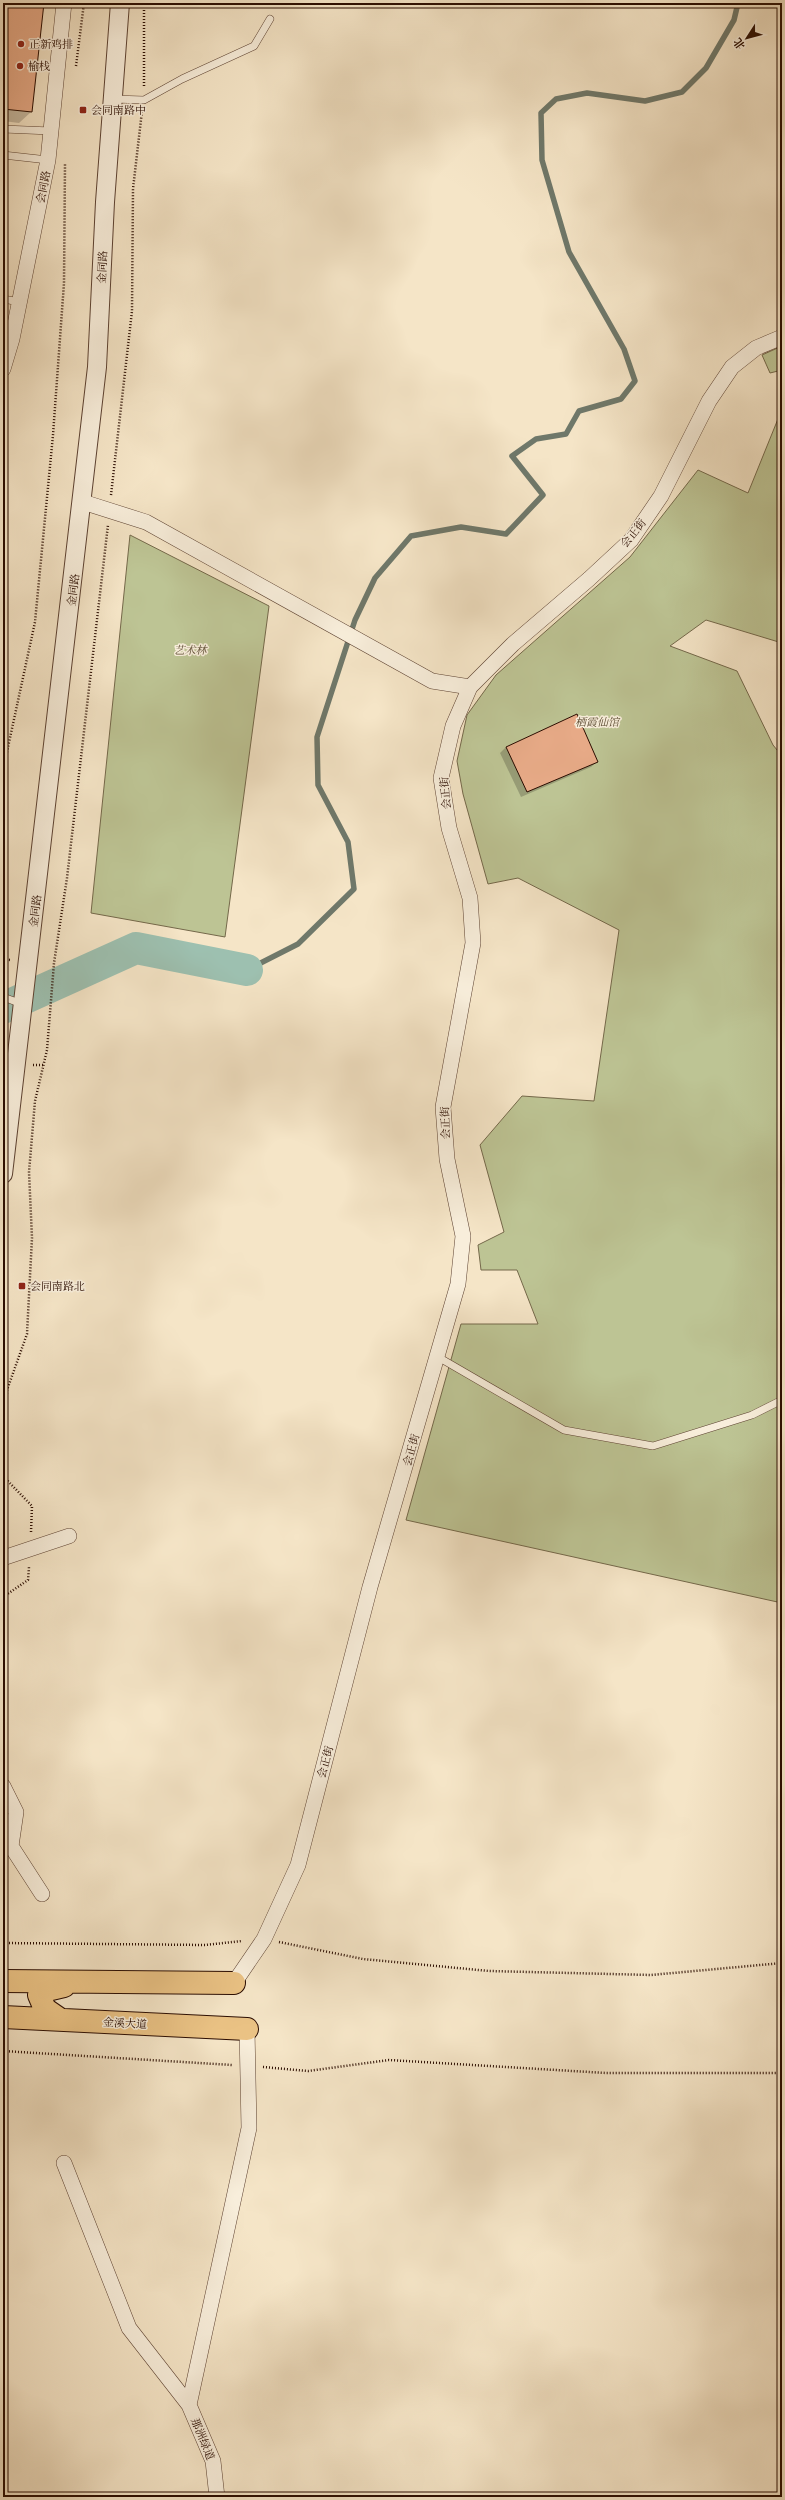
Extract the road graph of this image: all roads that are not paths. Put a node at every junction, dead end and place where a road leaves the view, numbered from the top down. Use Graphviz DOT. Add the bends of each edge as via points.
graph roads {
  1 [pos="64,3"];
  2 [pos="120,3"];
  3 [pos="270,19"];
  4 [pos="113,99"];
  5 [pos="3,129"];
  6 [pos="51,131"];
  7 [pos="3,155"];
  8 [pos="48,160"];
  9 [pos="3,299"];
  10 [pos="20,302"];
  11 [pos="782,337"];
  12 [pos="3,369"];
  13 [pos="83,502"];
  14 [pos="470,687"];
  15 [pos="3,997"];
  16 [pos="24,1005"];
  17 [pos="3,1174"];
  18 [pos="438,1356"];
  19 [pos="782,1400"];
  20 [pos="69,1536"];
  21 [pos="3,1558"];
  22 [pos="3,1786"];
  23 [pos="42,1894"];
  24 [pos="3,1981"];
  25 [pos="84,1983"];
  26 [pos="234,1983"];
  27 [pos="3,2017"];
  28 [pos="61,2020"];
  29 [pos="247,2029"];
  30 [pos="64,2163"];
  31 [pos="189,2405"];
  32 [pos="217,2497"];
  1 -- 6 [label="street, 会同路"];
  2 -- 4 [label="street, 金同路"];
  3 -- 4 [label="lane" via="254,46 182,79 144,100"];
  4 -- 13 [label="street, 金同路" via="98,367"];
  5 -- 6 [label="lane"];
  6 -- 8 [label="street, 会同路"];
  7 -- 8 [label="lane"];
  8 -- 10 [label="street, 会同路"];
  9 -- 10 [label="lane"];
  10 -- 12 [label="street, 会同路"];
  11 -- 14 [label="street, 会正街" via="756,348 732,367 709,400 661,496 631,540 513,644"];
  13 -- 14 [label="street" via="146,522 432,681"];
  13 -- 16 [label="street, 金同路"];
  14 -- 18 [label="street, 会正街" via="453,726 441,778 449,828 470,898 473,943 443,1107 447,1160 463,1236 458,1284"];
  15 -- 16 [label="lane"];
  16 -- 17 [label="street, 金同路"];
  18 -- 19 [label="lane" via="564,1430 653,1446 752,1415"];
  18 -- 26 [label="street, 会正街" via="370,1587 298,1865 264,1939"];
  20 -- 21 [label="street"];
  22 -- 23 [label="street" via="16,1812 11,1846"];
  24 -- 25 [label="main road"];
  25 -- 26 [label="main road"];
  25 -- 28 [label="main road" via="47,1990 39,1995 45,2008"];
  27 -- 28 [label="main road, 金溪大道"];
  28 -- 29 [label="main road, 金溪大道"];
  29 -- 31 [label="street" via="249,2128"];
  30 -- 31 [label="street, 那洲绿道" via="129,2328"];
  31 -- 32 [label="street, 那洲绿道" via="213,2461"];
}
